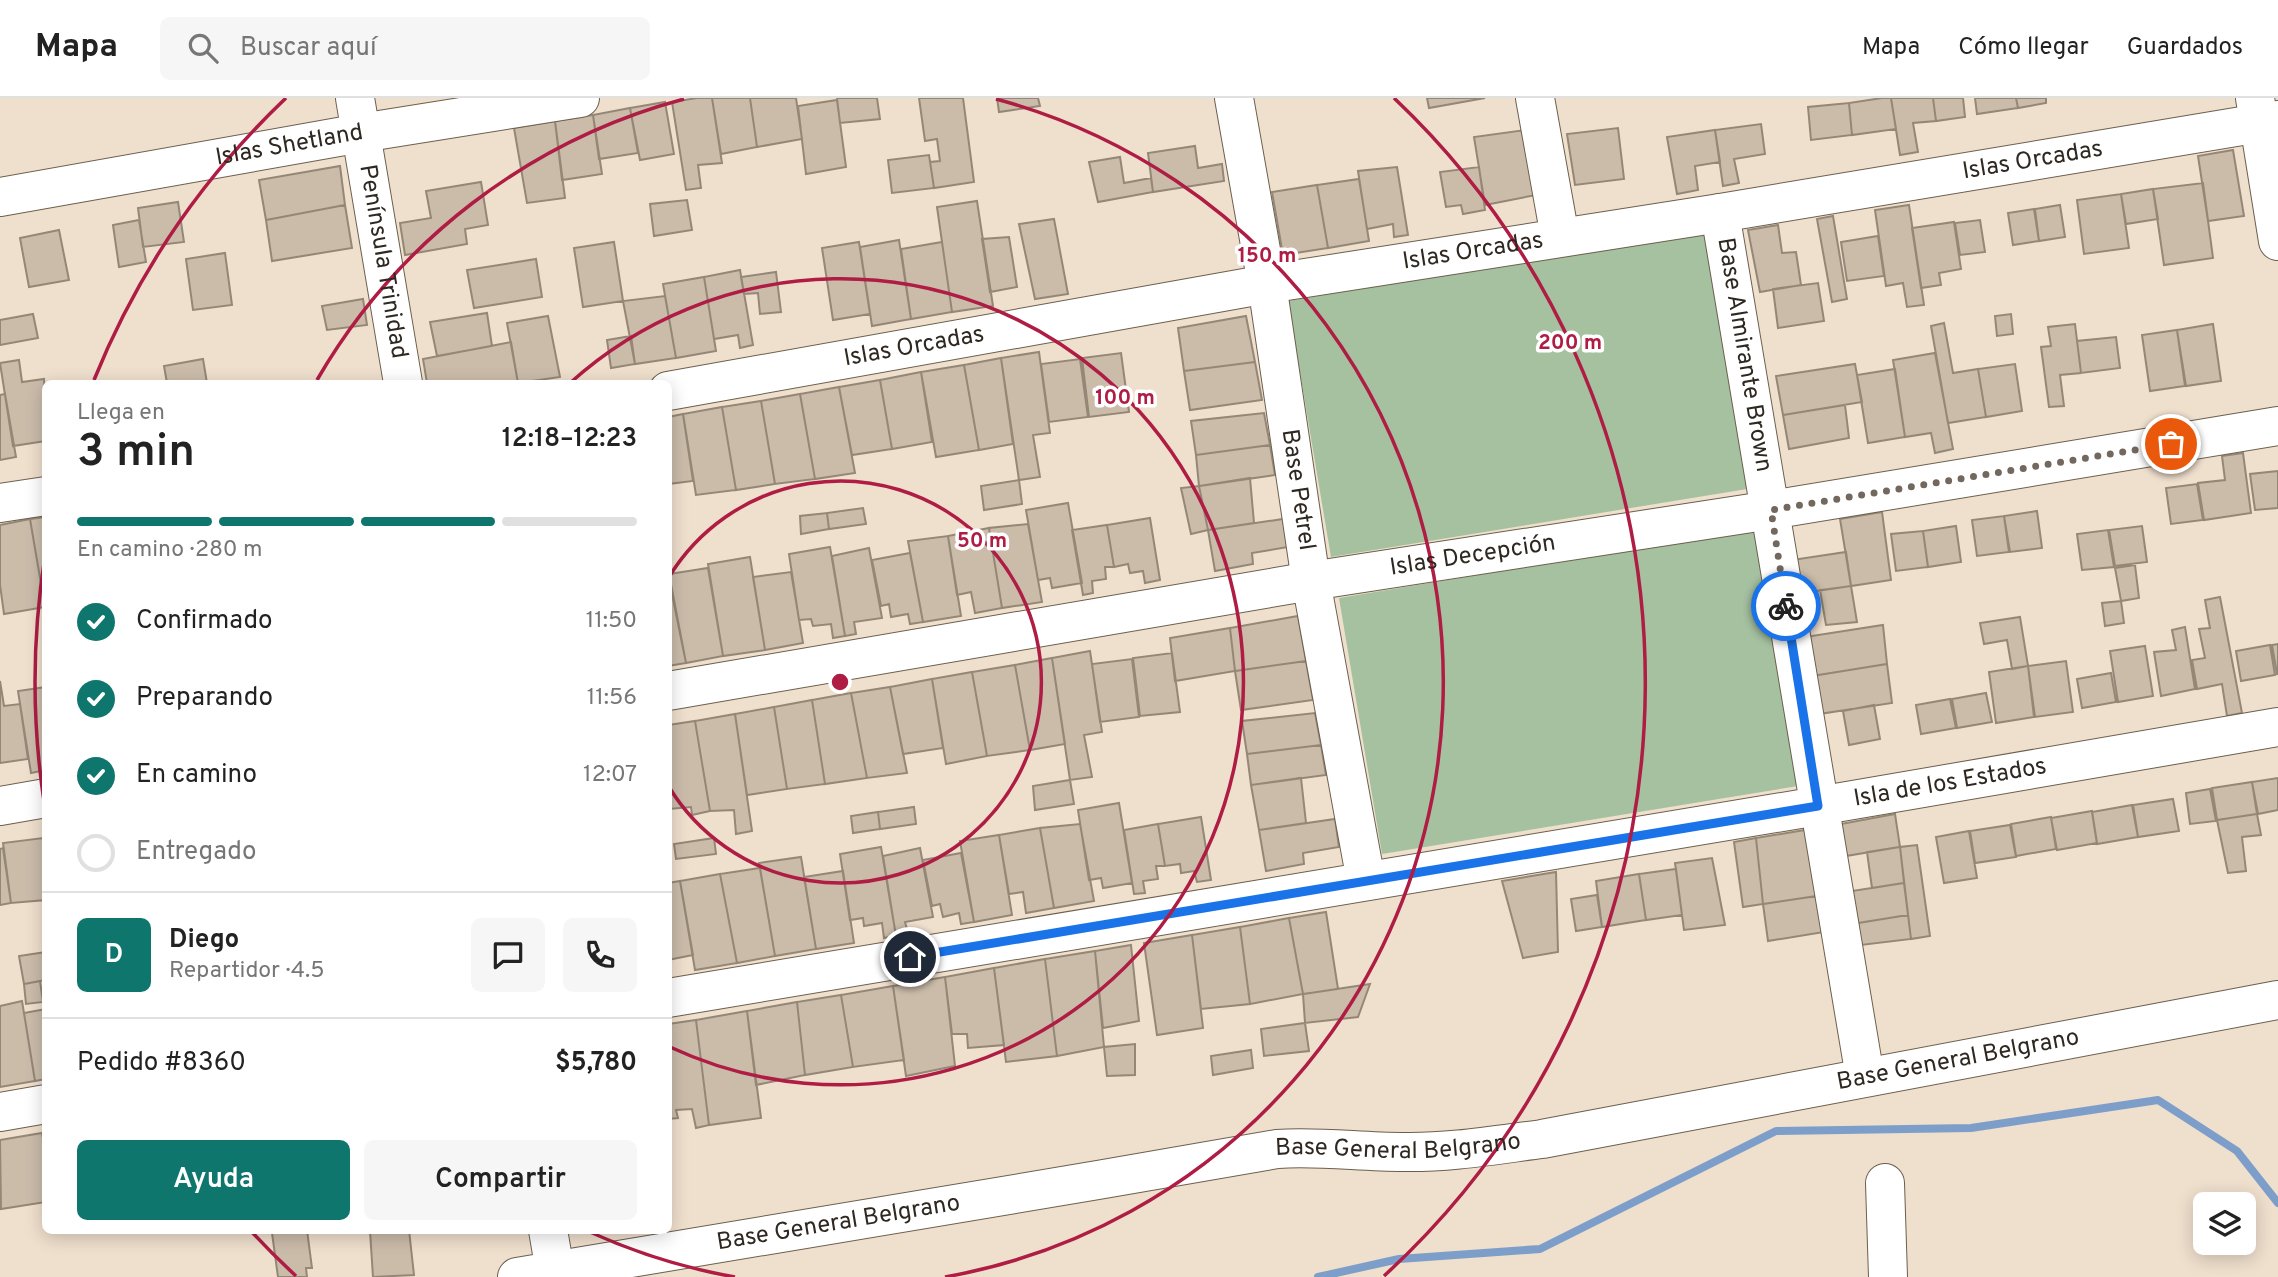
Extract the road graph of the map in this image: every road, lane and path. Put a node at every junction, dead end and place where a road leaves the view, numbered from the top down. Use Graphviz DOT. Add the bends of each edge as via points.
graph roads {
  1 [pos="580,98"];
  2 [pos="1234,98"];
  3 [pos="1535,98"];
  4 [pos="2264,114"];
  5 [pos="358,116"];
  6 [pos="0,197"];
  7 [pos="1720,213"];
  8 [pos="1560,237"];
  9 [pos="2278,241"];
  10 [pos="1267,284"];
  11 [pos="402,380"];
  12 [pos="672,390"];
  13 [pos="2278,426"];
  14 [pos="42,497"];
  15 [pos="0,503"];
  16 [pos="1771,510"];
  17 [pos="1311,581"];
  18 [pos="672,690"];
  19 [pos="2278,727"];
  20 [pos="42,799"];
  21 [pos="0,806"];
  22 [pos="1818,806"];
  23 [pos="1366,881"];
  24 [pos="672,997"];
  25 [pos="2278,1000"];
  26 [pos="1865,1077"];
  27 [pos="42,1105"];
  28 [pos="0,1112"];
  29 [pos="1885,1183"];
  30 [pos="549,1234"];
  31 [pos="555,1274"];
  32 [pos="517,1277"];
  33 [pos="1888,1277"];
  1 -- 5 [label="street, Islas Shetland"];
  2 -- 10 [label="street, Base Petrel"];
  3 -- 8 [label="street"];
  4 -- 7 [label="street, Islas Orcadas"];
  4 -- 9 [label="street"];
  5 -- 6 [label="street, Islas Shetland"];
  5 -- 11 [label="street, Península Trinidad"];
  7 -- 8 [label="street, Islas Orcadas"];
  7 -- 16 [label="street, Base Almirante Brown"];
  8 -- 10 [label="street, Islas Orcadas"];
  10 -- 12 [label="street, Islas Orcadas"];
  10 -- 17 [label="street, Base Petrel"];
  13 -- 16 [label="street, Islas Decepción"];
  14 -- 15 [label="street"];
  16 -- 17 [label="street, Islas Decepción"];
  16 -- 22 [label="street, Base Almirante Brown"];
  17 -- 18 [label="street, Islas Decepción"];
  17 -- 23 [label="street, Base Petrel"];
  19 -- 22 [label="street, Isla de los Estados"];
  20 -- 21 [label="street"];
  22 -- 23 [label="street, Isla de los Estados"];
  22 -- 26 [label="street, Base Almirante Brown"];
  23 -- 24 [label="street, Isla de los Estados"];
  25 -- 26 [label="street, Base General Belgrano"];
  26 -- 31 [label="street, Base General Belgrano" via="1542,1139 1467,1149 1278,1149"];
  27 -- 28 [label="street"];
  29 -- 33 [label="street"];
  30 -- 31 [label="street"];
  31 -- 32 [label="street, Base General Belgrano"];
}
